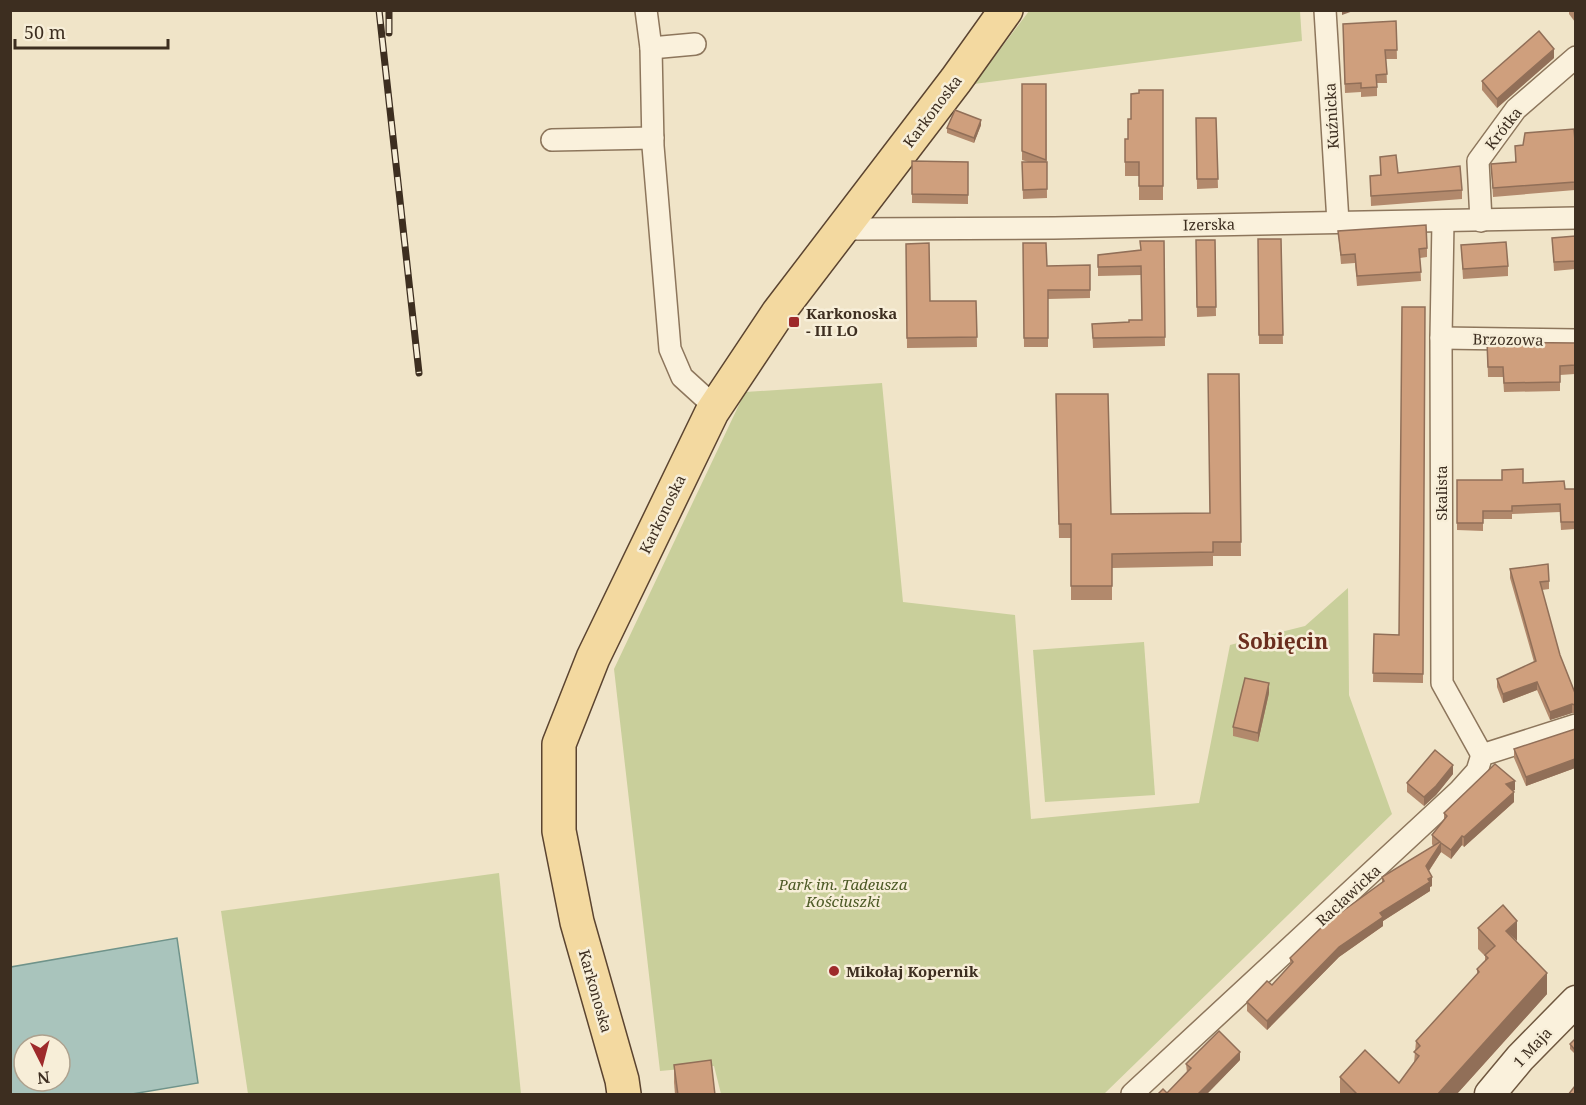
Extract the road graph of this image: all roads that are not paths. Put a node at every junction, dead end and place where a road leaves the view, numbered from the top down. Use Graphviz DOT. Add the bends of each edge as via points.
graph roads {
  1 [pos="646,10"];
  2 [pos="1006,10"];
  3 [pos="1325,10"];
  4 [pos="695,44"];
  5 [pos="651,48"];
  6 [pos="1575,57"];
  7 [pos="653,138"];
  8 [pos="552,140"];
  9 [pos="1575,218"];
  10 [pos="1443,221"];
  11 [pos="1481,221"];
  12 [pos="1338,222"];
  13 [pos="844,225"];
  14 [pos="1441,338"];
  15 [pos="1575,340"];
  16 [pos="715,407"];
  17 [pos="1575,725"];
  18 [pos="1482,755"];
  19 [pos="1575,1001"];
  20 [pos="624,1095"];
  21 [pos="1132,1095"];
  22 [pos="1490,1095"];
  1 -- 5 [label="street"];
  2 -- 13 [label="main road, Karkonoska"];
  3 -- 12 [label="street, Kuźnicka"];
  4 -- 5 [label="street"];
  5 -- 7 [label="street"];
  6 -- 11 [label="street, Krótka" via="1516,109 1478,161"];
  7 -- 8 [label="street"];
  7 -- 16 [label="street" via="670,349 682,377"];
  9 -- 11 [label="street, Izerska"];
  10 -- 11 [label="street, Izerska"];
  10 -- 12 [label="street, Izerska"];
  10 -- 14 [label="street, Skalista"];
  12 -- 13 [label="street, Izerska" via="1054,228 856,229"];
  13 -- 16 [label="main road, Karkonoska"];
  14 -- 15 [label="street, Brzozowa"];
  14 -- 18 [label="street, Skalista" via="1442,682"];
  16 -- 20 [label="main road, Karkonoska" via="592,658 559,744 559,831 577,922"];
  17 -- 18 [label="street"];
  18 -- 21 [label="street, Racławicka" via="1477,771 1459,791"];
  19 -- 22 [label="street, 1 Maja"];
}
